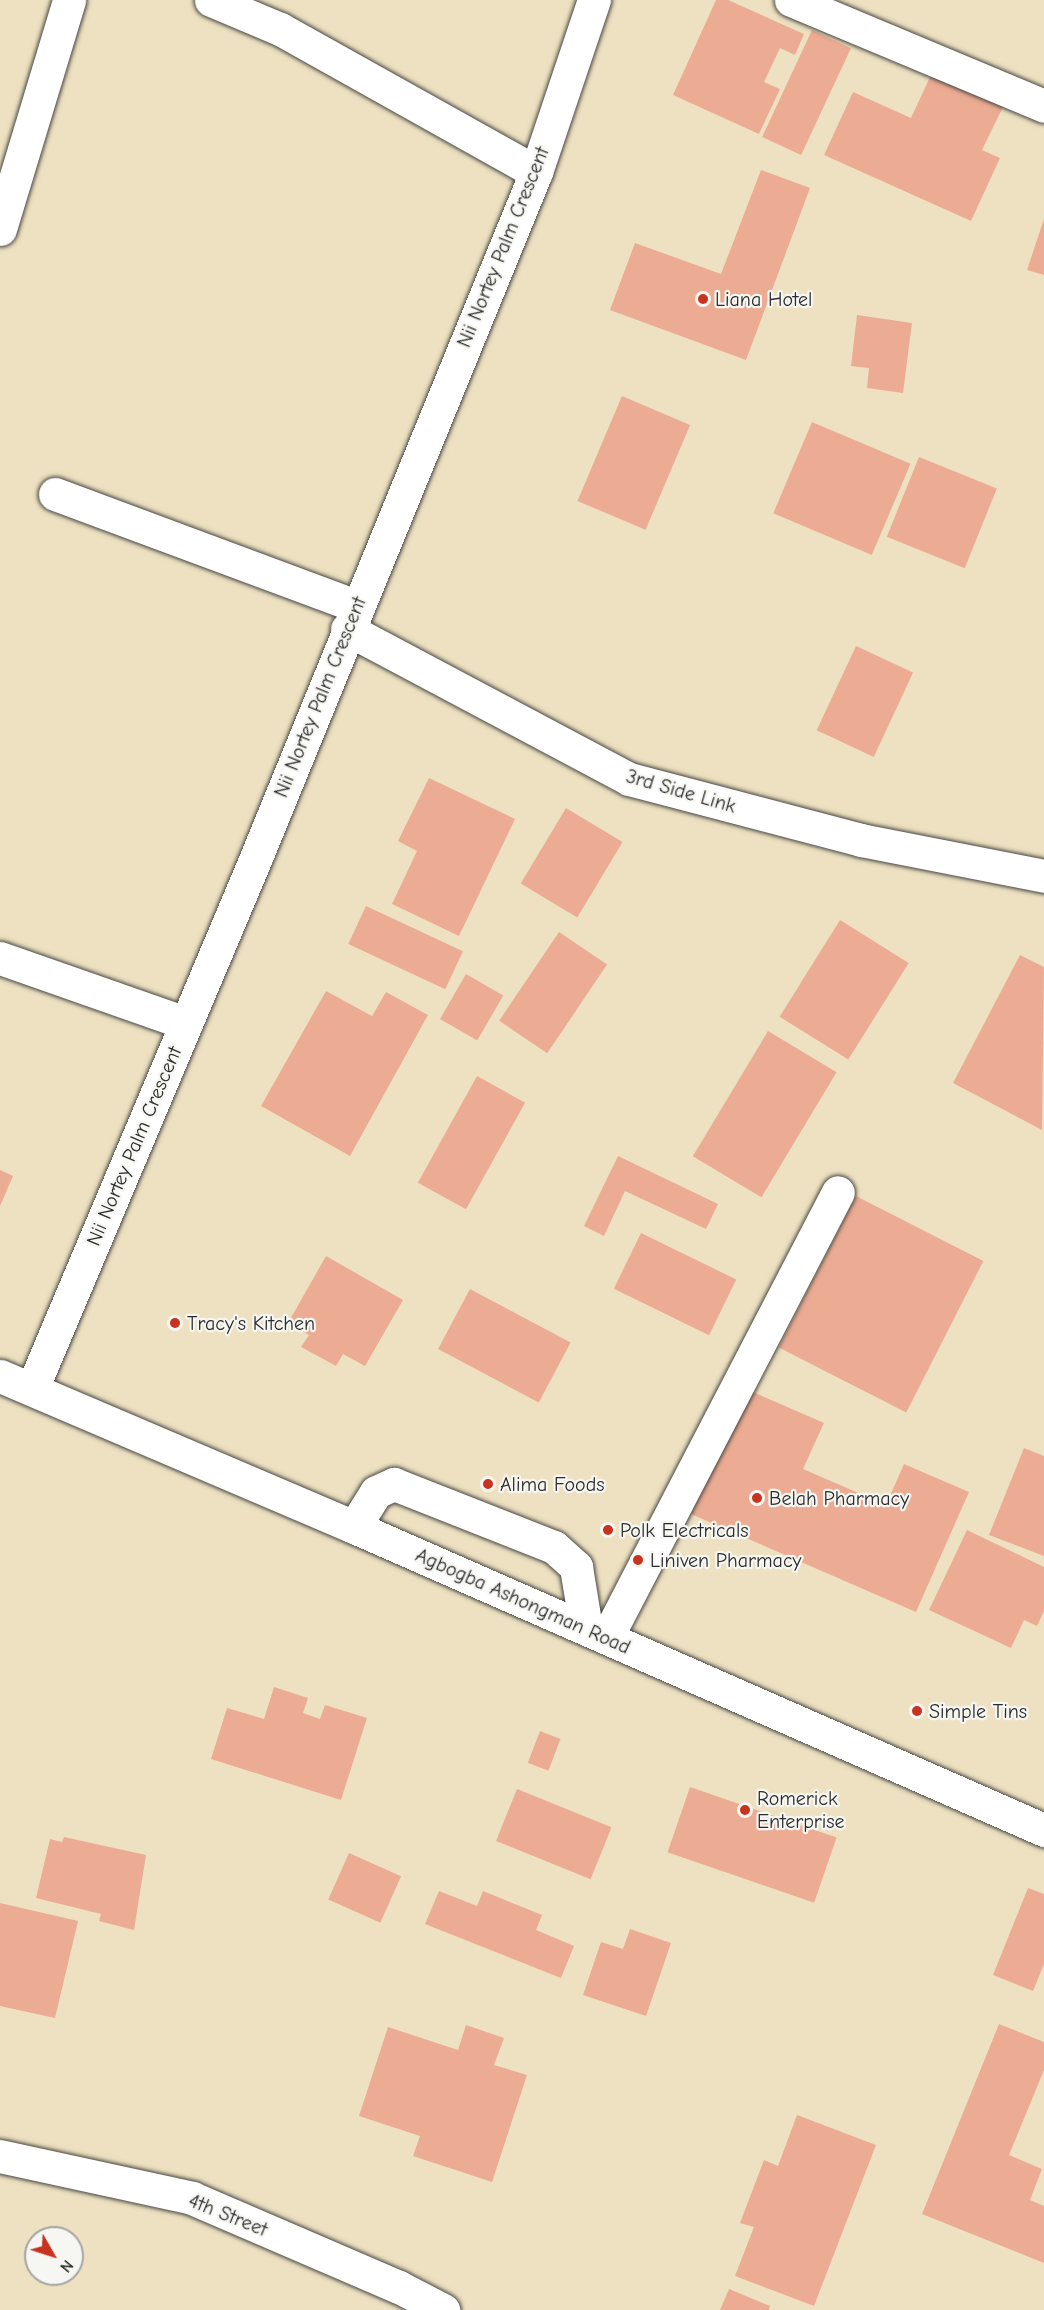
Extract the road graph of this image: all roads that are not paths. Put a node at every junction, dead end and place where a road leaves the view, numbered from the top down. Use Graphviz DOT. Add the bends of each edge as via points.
graph roads {
  1 [pos="69,0"];
  2 [pos="211,0"];
  3 [pos="594,0"];
  4 [pos="791,0"];
  5 [pos="1044,106"];
  6 [pos="536,172"];
  7 [pos="0,229"];
  8 [pos="55,494"];
  9 [pos="352,618"];
  10 [pos="1044,876"];
  11 [pos="0,958"];
  12 [pos="186,1023"];
  13 [pos="838,1192"];
  14 [pos="0,1376"];
  15 [pos="32,1389"];
  16 [pos="354,1527"];
  17 [pos="596,1632"];
  18 [pos="1044,1830"];
  19 [pos="0,2156"];
  20 [pos="443,2310"];
  1 -- 7 [label="street"];
  2 -- 6 [label="street" via="280,28"];
  3 -- 6 [label="street, Nii Nortey Palm Crescent"];
  4 -- 5 [label="street"];
  6 -- 9 [label="street, Nii Nortey Palm Crescent"];
  8 -- 9 [label="street, 3rd Side Link"];
  9 -- 10 [label="street, 3rd Side Link" via="629,779 861,840"];
  9 -- 12 [label="street, Nii Nortey Palm Crescent"];
  11 -- 12 [label="street"];
  12 -- 15 [label="street, Nii Nortey Palm Crescent"];
  13 -- 17 [label="street"];
  14 -- 15 [label="street, Agbogba Ashongman Road"];
  15 -- 16 [label="street, Agbogba Ashongman Road"];
  16 -- 17 [label="street, Agbogba Ashongman Road"];
  16 -- 17 [label="street" via="376,1492 394,1484 554,1547 576,1567"];
  17 -- 18 [label="street, Agbogba Ashongman Road"];
  19 -- 20 [label="street, 4th Street" via="192,2198 399,2287"];
}
